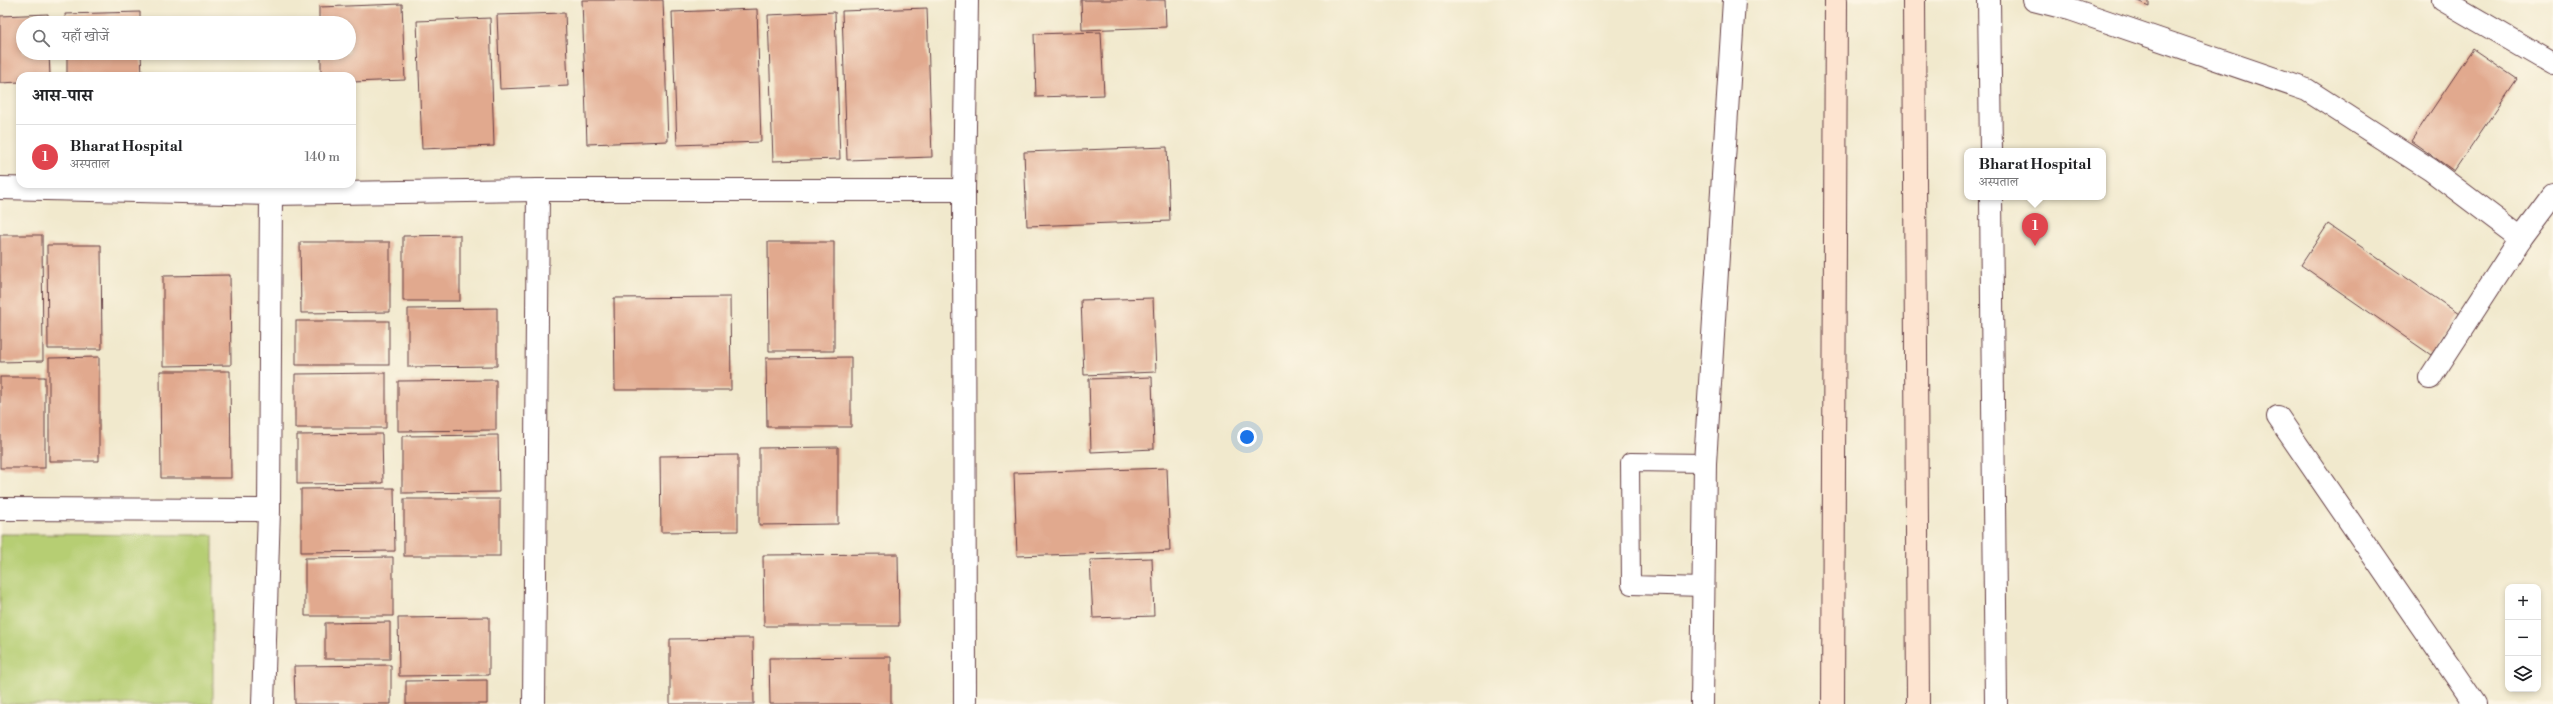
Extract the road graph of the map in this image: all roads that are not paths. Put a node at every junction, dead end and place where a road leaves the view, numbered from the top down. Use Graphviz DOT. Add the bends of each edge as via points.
graph roads {
  1 [pos="967,0"];
  2 [pos="1734,0"];
  3 [pos="1836,0"];
  4 [pos="1914,0"];
  5 [pos="1989,0"];
  6 [pos="2034,0"];
  7 [pos="2443,0"];
  8 [pos="2553,64"];
  9 [pos="1991,148"];
  10 [pos="0,188"];
  11 [pos="538,190"];
  12 [pos="964,190"];
  13 [pos="271,194"];
  14 [pos="2553,195"];
  15 [pos="1991,200"];
  16 [pos="2521,238"];
  17 [pos="2430,378"];
  18 [pos="2278,417"];
  19 [pos="1705,463"];
  20 [pos="0,509"];
  21 [pos="269,510"];
  22 [pos="1703,587"];
  23 [pos="263,704"];
  24 [pos="534,704"];
  25 [pos="965,704"];
  26 [pos="1702,704"];
  27 [pos="1832,704"];
  28 [pos="1918,704"];
  29 [pos="1996,704"];
  30 [pos="2475,704"];
  1 -- 12 [label="street"];
  2 -- 19 [label="street"];
  3 -- 27 [label="street"];
  4 -- 28 [label="street"];
  5 -- 9 [label="street"];
  6 -- 16 [label="street" via="2070,9 2307,90 2431,170"];
  7 -- 8 [label="street"];
  10 -- 13 [label="street"];
  11 -- 12 [label="street"];
  11 -- 13 [label="street"];
  11 -- 24 [label="street"];
  12 -- 25 [label="street"];
  13 -- 21 [label="street"];
  14 -- 16 [label="street"];
  15 -- 29 [label="street"];
  16 -- 17 [label="street"];
  18 -- 30 [label="street"];
  19 -- 22 [label="street"];
  19 -- 22 [label="lane" via="1630,462 1630,585"];
  20 -- 21 [label="street"];
  21 -- 23 [label="street"];
  22 -- 26 [label="street"];
}
